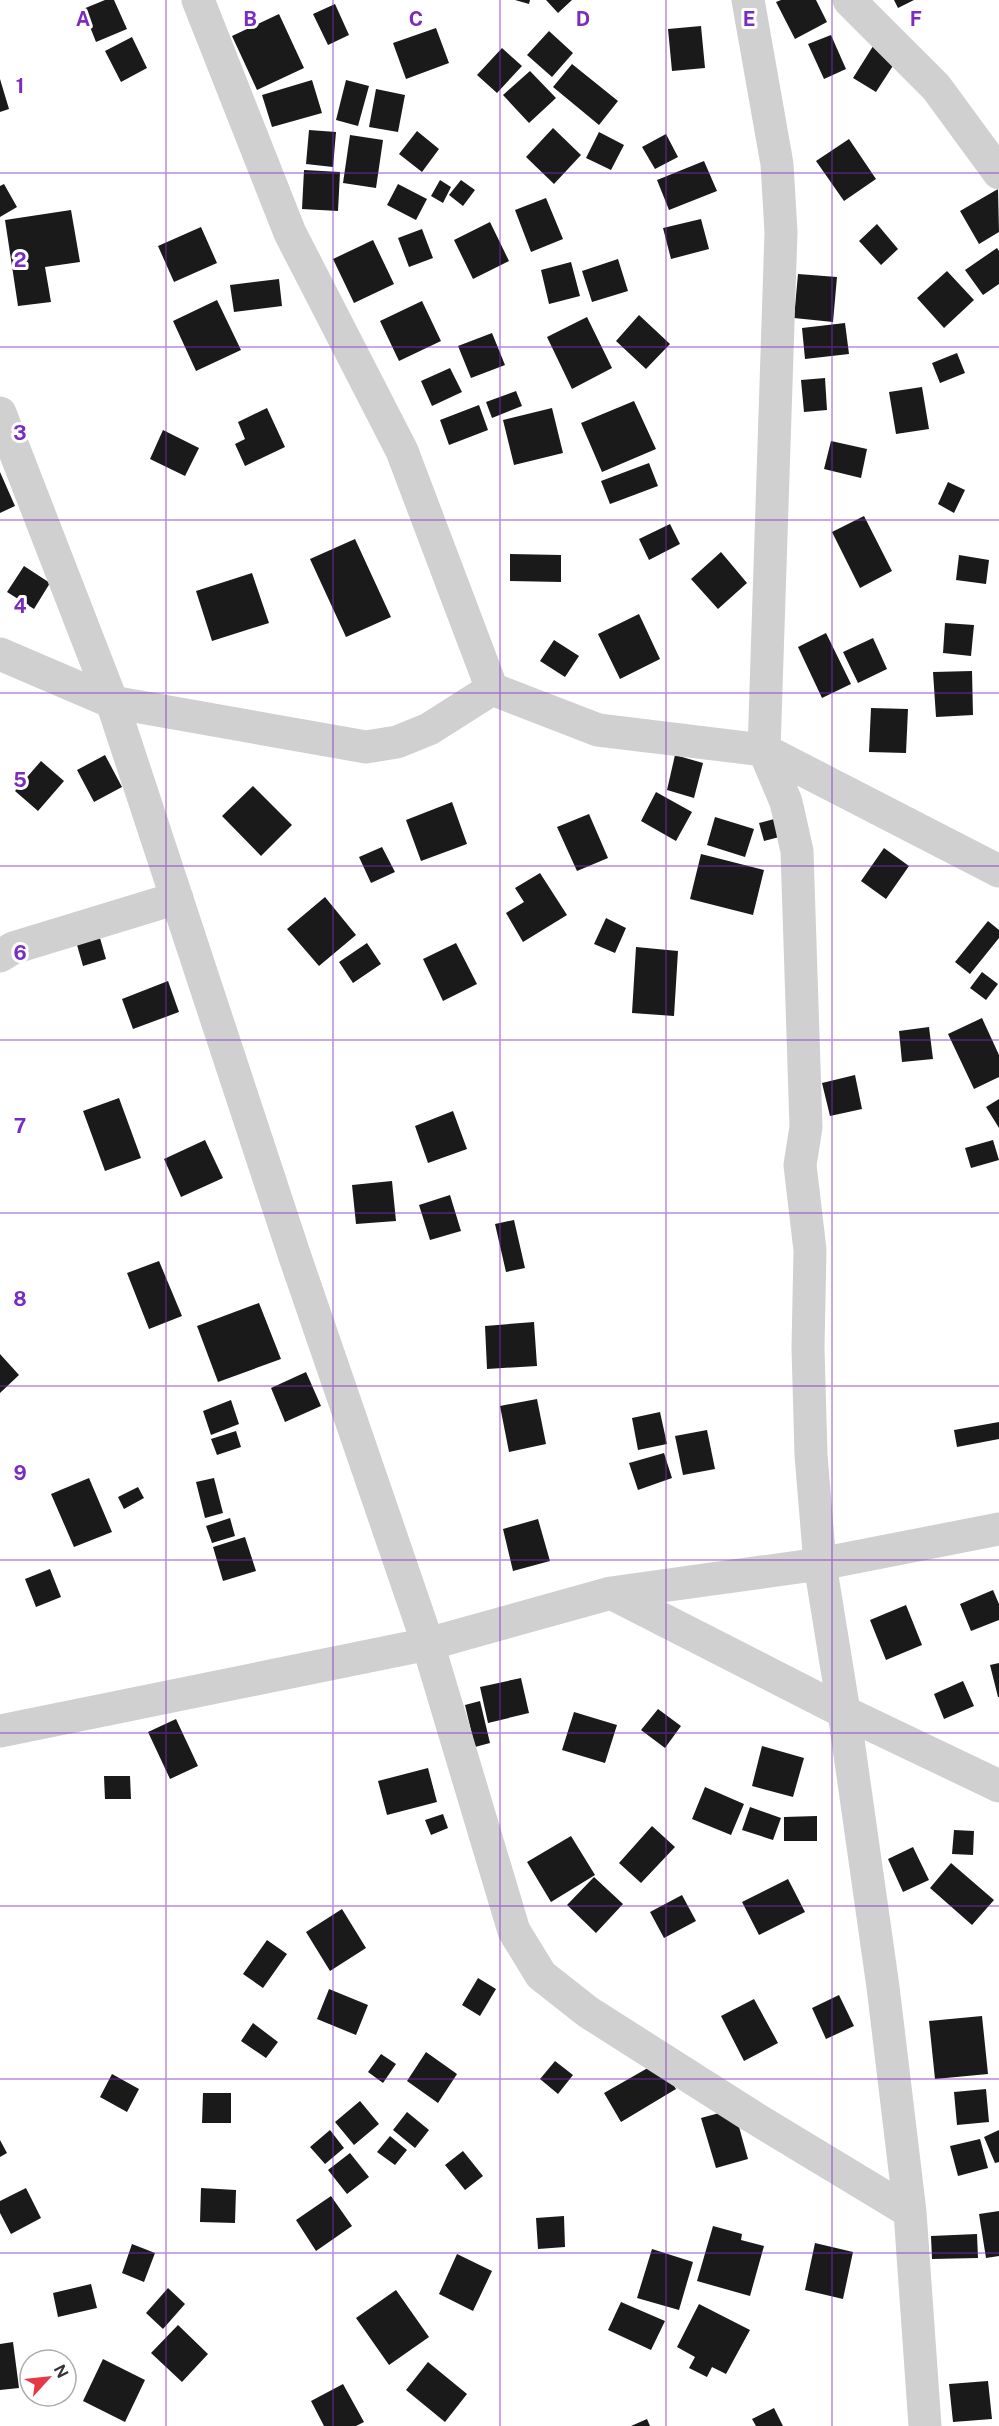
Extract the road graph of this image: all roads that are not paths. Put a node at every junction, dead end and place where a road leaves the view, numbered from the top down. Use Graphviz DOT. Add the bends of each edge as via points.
graph roads {
  1 [pos="198,0"];
  2 [pos="748,0"];
  3 [pos="849,0"];
  4 [pos="999,173"];
  5 [pos="0,413"];
  6 [pos="0,654"];
  7 [pos="492,689"];
  8 [pos="112,702"];
  9 [pos="764,750"];
  10 [pos="999,871"];
  11 [pos="177,898"];
  12 [pos="0,956"];
  13 [pos="999,1529"];
  14 [pos="820,1564"];
  15 [pos="611,1593"];
  16 [pos="428,1644"];
  17 [pos="844,1712"];
  18 [pos="0,1731"];
  19 [pos="999,1786"];
  20 [pos="910,2212"];
  21 [pos="925,2426"];
  1 -- 7 [label="street" via="290,233 402,451"];
  2 -- 9 [label="street" via="777,164 781,232"];
  3 -- 4 [label="street" via="936,87"];
  5 -- 8 [label="street"];
  6 -- 8 [label="street"];
  7 -- 8 [label="street" via="429,729 397,742 366,747"];
  7 -- 9 [label="street" via="598,730"];
  8 -- 11 [label="street"];
  9 -- 10 [label="street"];
  9 -- 14 [label="street" via="786,802 797,851 806,1127 800,1165 810,1250 811,1455"];
  11 -- 12 [label="street" via="13,948"];
  11 -- 16 [label="street"];
  13 -- 14 [label="street"];
  14 -- 15 [label="street"];
  14 -- 17 [label="street"];
  15 -- 16 [label="street"];
  15 -- 17 [label="street"];
  16 -- 18 [label="street"];
  16 -- 20 [label="street" via="514,1931 541,1975 588,2012"];
  17 -- 19 [label="street"];
  17 -- 20 [label="street"];
  20 -- 21 [label="street"];
}
